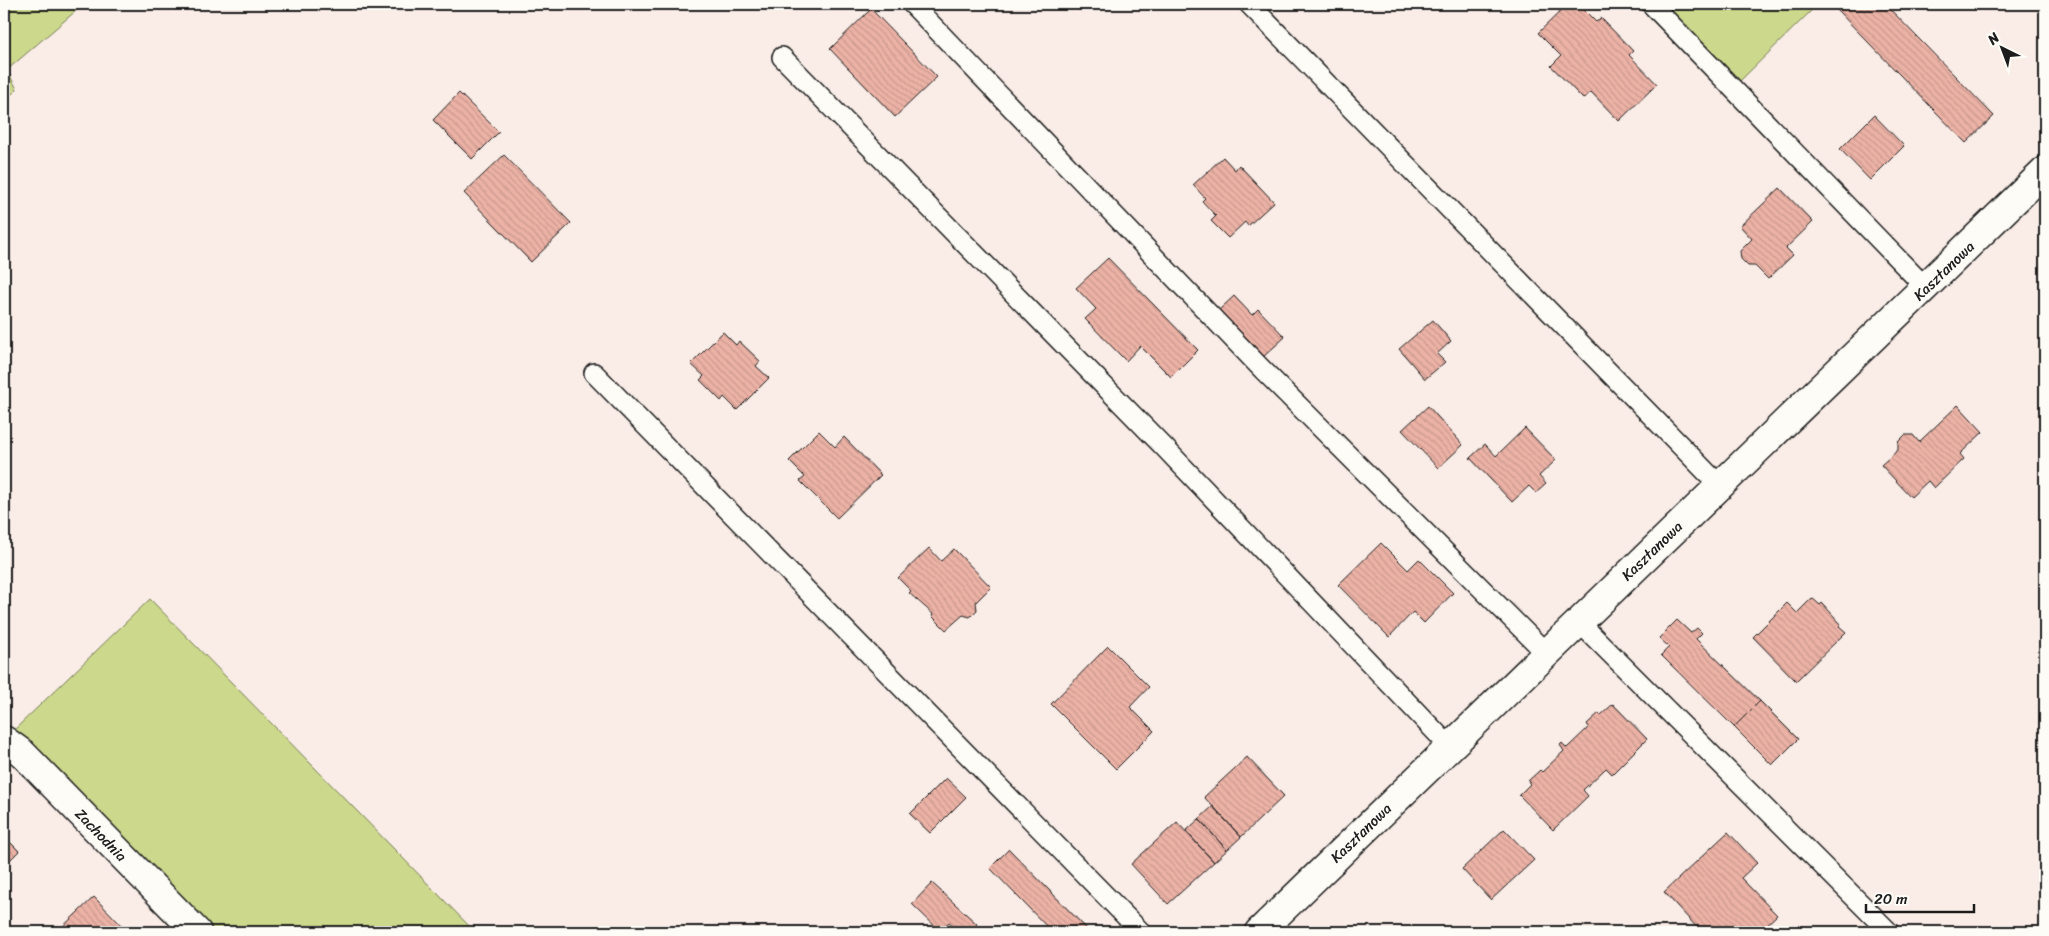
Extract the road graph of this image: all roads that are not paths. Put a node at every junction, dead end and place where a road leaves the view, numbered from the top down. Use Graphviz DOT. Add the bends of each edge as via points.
graph roads {
  1 [pos="912,4"];
  2 [pos="1250,4"];
  3 [pos="1651,4"];
  4 [pos="782,57"];
  5 [pos="2045,171"];
  6 [pos="1926,288"];
  7 [pos="594,373"];
  8 [pos="1721,486"];
  9 [pos="1579,622"];
  10 [pos="1546,654"];
  11 [pos="4,740"];
  12 [pos="1450,747"];
  13 [pos="197,932"];
  14 [pos="1142,932"];
  15 [pos="1259,932"];
  16 [pos="1889,932"];
  1 -- 10 [label="lane" via="1260,367"];
  2 -- 8 [label="lane"];
  3 -- 6 [label="lane"];
  4 -- 12 [label="lane" via="1157,440"];
  5 -- 6 [label="street, Kasztanowa"];
  6 -- 8 [label="street, Kasztanowa"];
  7 -- 14 [label="lane"];
  8 -- 9 [label="street, Kasztanowa"];
  9 -- 10 [label="street, Kasztanowa"];
  9 -- 16 [label="lane"];
  10 -- 12 [label="street, Kasztanowa"];
  11 -- 13 [label="street, Zachodnia" via="22,753"];
  12 -- 15 [label="street, Kasztanowa"];
}
